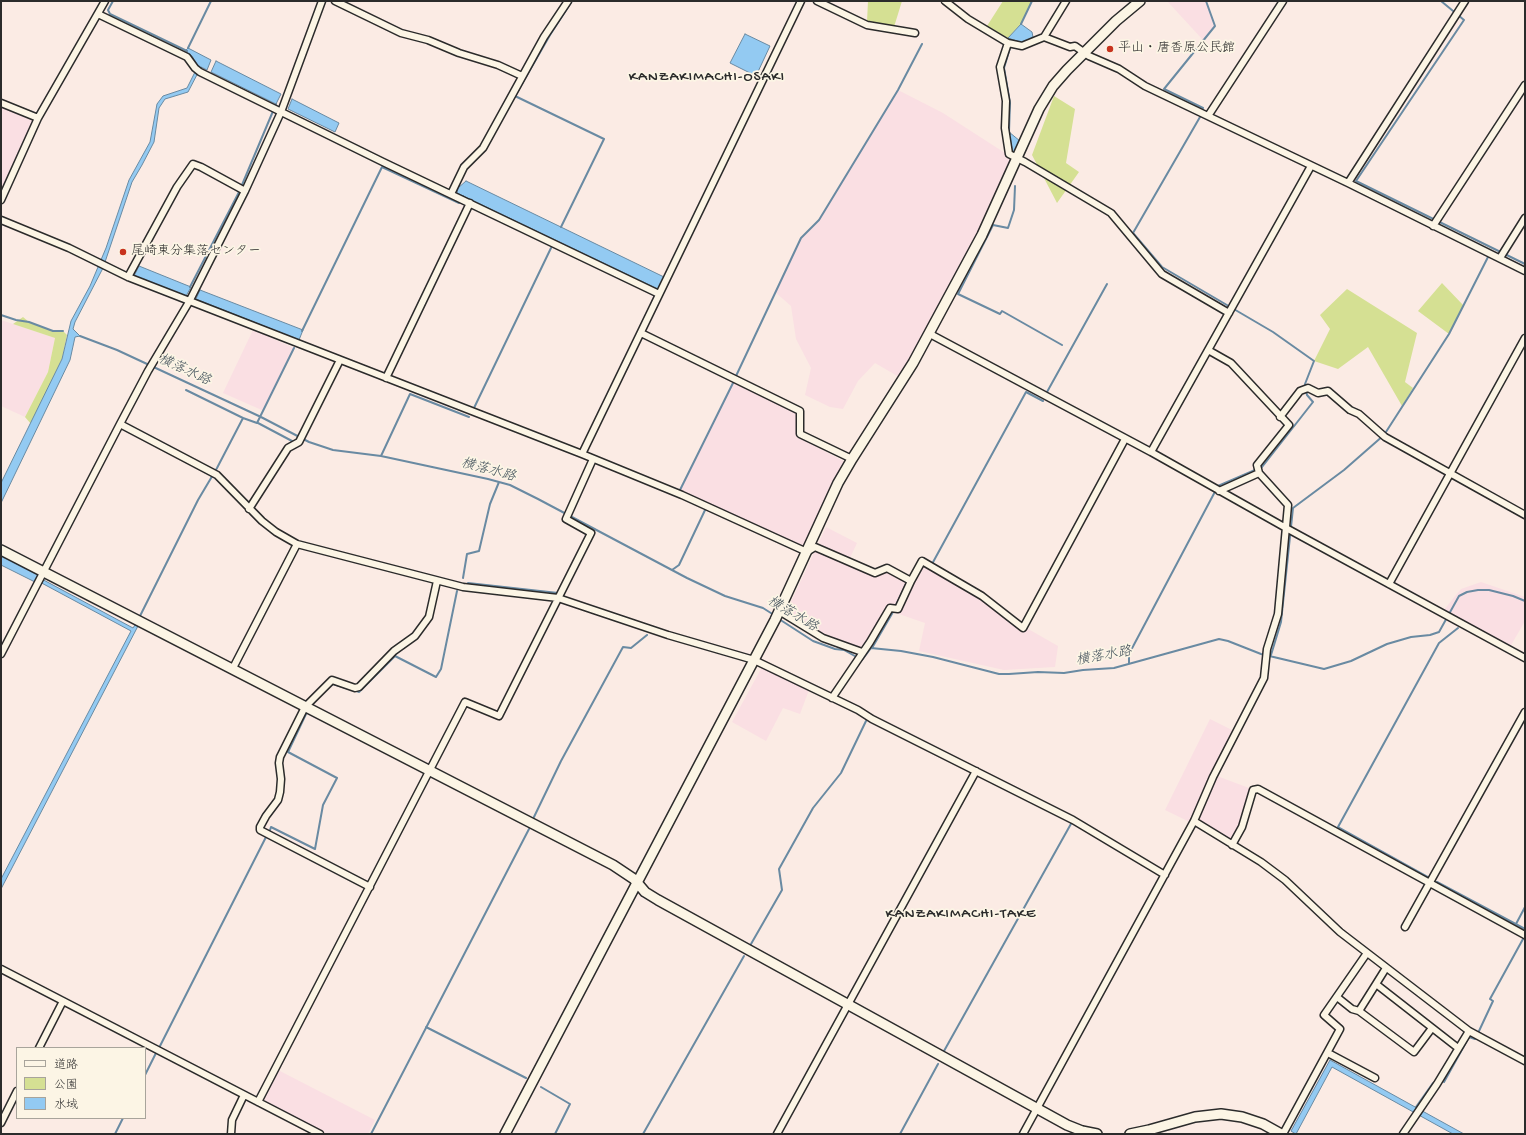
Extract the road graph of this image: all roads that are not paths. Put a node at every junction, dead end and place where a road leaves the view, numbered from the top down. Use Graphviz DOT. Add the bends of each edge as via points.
graph roads {
  1 [pos="105,1"];
  2 [pos="322,1"];
  3 [pos="335,1"];
  4 [pos="568,1"];
  5 [pos="801,1"];
  6 [pos="818,1"];
  7 [pos="945,1"];
  8 [pos="1066,1"];
  9 [pos="1140,1"];
  10 [pos="1283,1"];
  11 [pos="1465,1"];
  12 [pos="98,14"];
  13 [pos="915,33"];
  14 [pos="1044,37"];
  15 [pos="1008,43"];
  16 [pos="1084,52"];
  17 [pos="522,76"];
  18 [pos="1525,85"];
  19 [pos="1,103"];
  20 [pos="280,112"];
  21 [pos="1208,116"];
  22 [pos="38,118"];
  23 [pos="1017,159"];
  24 [pos="1311,166"];
  25 [pos="1348,183"];
  26 [pos="245,191"];
  27 [pos="451,194"];
  28 [pos="1,200"];
  29 [pos="467,202"];
  30 [pos="1525,218"];
  31 [pos="1,220"];
  32 [pos="1433,226"];
  33 [pos="1500,258"];
  34 [pos="1525,271"];
  35 [pos="128,277"];
  36 [pos="660,294"];
  37 [pos="189,302"];
  38 [pos="1229,313"];
  39 [pos="641,333"];
  40 [pos="930,334"];
  41 [pos="1525,338"];
  42 [pos="1208,350"];
  43 [pos="340,360"];
  44 [pos="386,378"];
  45 [pos="1280,416"];
  46 [pos="120,424"];
  47 [pos="1125,439"];
  48 [pos="1151,452"];
  49 [pos="582,454"];
  50 [pos="593,459"];
  51 [pos="852,459"];
  52 [pos="1259,473"];
  53 [pos="1451,474"];
  54 [pos="1219,491"];
  55 [pos="249,509"];
  56 [pos="1525,515"];
  57 [pos="1286,528"];
  58 [pos="297,544"];
  59 [pos="1,550"];
  60 [pos="807,552"];
  61 [pos="44,572"];
  62 [pos="437,581"];
  63 [pos="911,581"];
  64 [pos="1390,584"];
  65 [pos="558,598"];
  66 [pos="777,615"];
  67 [pos="1,654"];
  68 [pos="859,657"];
  69 [pos="1525,658"];
  70 [pos="754,660"];
  71 [pos="233,668"];
  72 [pos="832,698"];
  73 [pos="305,707"];
  74 [pos="1525,712"];
  75 [pos="429,771"];
  76 [pos="976,771"];
  77 [pos="1194,821"];
  78 [pos="1232,844"];
  79 [pos="1165,875"];
  80 [pos="1430,883"];
  81 [pos="637,884"];
  82 [pos="370,887"];
  83 [pos="1405,927"];
  84 [pos="1525,935"];
  85 [pos="1366,953"];
  86 [pos="1386,968"];
  87 [pos="1,969"];
  88 [pos="1376,984"];
  89 [pos="1337,997"];
  90 [pos="63,1001"];
  91 [pos="848,1003"];
  92 [pos="1359,1011"];
  93 [pos="1432,1028"];
  94 [pos="1468,1030"];
  95 [pos="40,1047"];
  96 [pos="1458,1048"];
  97 [pos="1328,1052"];
  98 [pos="1525,1061"];
  99 [pos="1375,1078"];
  100 [pos="16,1093"];
  101 [pos="244,1095"];
  102 [pos="258,1102"];
  103 [pos="1037,1108"];
  104 [pos="1,1123"];
  105 [pos="230,1134"];
  106 [pos="320,1134"];
  107 [pos="506,1134"];
  108 [pos="777,1134"];
  109 [pos="1023,1134"];
  110 [pos="1097,1134"];
  111 [pos="1130,1134"];
  112 [pos="1282,1134"];
  113 [pos="1403,1134"];
  1 -- 12 [label="street"];
  2 -- 20 [label="street"];
  3 -- 17 [label="street" via="401,33 498,64"];
  4 -- 17 [label="street"];
  5 -- 36 [label="street"];
  6 -- 13 [label="street" via="868,25"];
  7 -- 15 [label="street" via="968,19"];
  8 -- 14 [label="street"];
  9 -- 16 [label="street"];
  10 -- 21 [label="street"];
  11 -- 25 [label="street"];
  12 -- 20 [label="street" via="187,57 198,70"];
  12 -- 22 [label="street"];
  14 -- 15 [label="street" via="1022,46"];
  14 -- 16 [label="street" via="1070,47 1075,46"];
  15 -- 23 [label="street" via="1000,67 1006,101 1005,128 1009,154"];
  16 -- 21 [label="street" via="1119,69 1145,86"];
  16 -- 23 [label="street" via="1053,86 1039,109"];
  17 -- 27 [label="street" via="483,148 464,167"];
  18 -- 32 [label="street"];
  19 -- 22 [label="street"];
  20 -- 26 [label="street"];
  20 -- 27 [label="street"];
  21 -- 24 [label="street"];
  22 -- 28 [label="street"];
  23 -- 38 [label="street" via="1111,213 1162,274"];
  23 -- 40 [label="street" via="982,235"];
  24 -- 25 [label="street"];
  24 -- 38 [label="street"];
  25 -- 32 [label="street"];
  26 -- 35 [label="street" via="193,164 177,187"];
  26 -- 37 [label="street"];
  27 -- 29 [label="street"];
  29 -- 36 [label="street"];
  29 -- 44 [label="street"];
  30 -- 33 [label="street"];
  31 -- 35 [label="street" via="69,248"];
  32 -- 33 [label="street"];
  33 -- 34 [label="street"];
  35 -- 37 [label="street"];
  36 -- 39 [label="street"];
  37 -- 43 [label="street"];
  37 -- 46 [label="street"];
  38 -- 42 [label="street"];
  39 -- 49 [label="street"];
  39 -- 51 [label="street" via="800,410 800,434"];
  40 -- 47 [label="street"];
  40 -- 51 [label="street"];
  41 -- 53 [label="street"];
  42 -- 45 [label="street" via="1231,363"];
  42 -- 48 [label="street"];
  43 -- 44 [label="street"];
  43 -- 55 [label="street" via="299,442 288,448"];
  44 -- 49 [label="street"];
  45 -- 52 [label="street" via="1289,426 1257,465"];
  45 -- 53 [label="street" via="1300,391 1308,388 1318,393 1328,391 1383,436"];
  46 -- 55 [label="street" via="211,471"];
  46 -- 61 [label="street"];
  47 -- 48 [label="street"];
  47 -- 63 [label="street" via="1023,628 982,596 922,562"];
  48 -- 54 [label="street"];
  49 -- 50 [label="street"];
  50 -- 60 [label="street" via="682,495"];
  50 -- 65 [label="street" via="566,519 591,533"];
  51 -- 60 [label="street" via="838,483"];
  52 -- 54 [label="street"];
  52 -- 57 [label="street" via="1288,505"];
  53 -- 56 [label="street"];
  53 -- 64 [label="street"];
  54 -- 57 [label="street"];
  55 -- 58 [label="street" via="276,532"];
  57 -- 64 [label="street"];
  57 -- 77 [label="street" via="1278,614 1267,649 1264,678 1212,777"];
  58 -- 62 [label="street"];
  58 -- 71 [label="street"];
  59 -- 61 [label="street"];
  60 -- 63 [label="street" via="815,547 875,573 886,568"];
  60 -- 66 [label="street"];
  61 -- 67 [label="street"];
  61 -- 71 [label="street"];
  62 -- 65 [label="street" via="463,587"];
  62 -- 73 [label="street" via="428,617 415,636 394,651 359,687 332,680"];
  63 -- 68 [label="street" via="898,609 890,608"];
  64 -- 69 [label="street"];
  65 -- 70 [label="street" via="668,635"];
  65 -- 75 [label="street" via="499,716 466,702"];
  66 -- 68 [label="street"];
  66 -- 70 [label="street"];
  68 -- 72 [label="street"];
  70 -- 72 [label="street"];
  70 -- 81 [label="street"];
  71 -- 73 [label="street"];
  72 -- 76 [label="street"];
  73 -- 75 [label="street"];
  73 -- 82 [label="street" via="282,751 279,763 281,779 278,800 266,816 260,830"];
  74 -- 80 [label="street"];
  75 -- 81 [label="street" via="613,865 629,875"];
  75 -- 82 [label="street"];
  76 -- 79 [label="street" via="1073,820"];
  76 -- 91 [label="street"];
  77 -- 78 [label="street"];
  77 -- 79 [label="street"];
  78 -- 80 [label="street" via="1242,827 1253,790 1258,789"];
  78 -- 85 [label="street" via="1285,880"];
  79 -- 103 [label="street"];
  80 -- 83 [label="street"];
  80 -- 84 [label="street"];
  81 -- 91 [label="street" via="658,900"];
  81 -- 107 [label="street"];
  82 -- 102 [label="street"];
  85 -- 86 [label="street"];
  85 -- 89 [label="street"];
  86 -- 88 [label="street"];
  86 -- 94 [label="street"];
  87 -- 90 [label="street"];
  88 -- 92 [label="street"];
  88 -- 93 [label="street"];
  89 -- 92 [label="street" via="1352,1009"];
  89 -- 97 [label="street" via="1324,1015 1340,1029"];
  90 -- 95 [label="street"];
  90 -- 101 [label="street"];
  91 -- 103 [label="street"];
  91 -- 108 [label="street"];
  92 -- 93 [label="street" via="1414,1052"];
  93 -- 96 [label="street"];
  94 -- 96 [label="street"];
  94 -- 98 [label="street"];
  96 -- 113 [label="street"];
  97 -- 99 [label="street"];
  97 -- 112 [label="street"];
  100 -- 104 [label="street"];
  101 -- 102 [label="street"];
  101 -- 105 [label="street" via="232,1120"];
  102 -- 106 [label="street"];
  103 -- 109 [label="street"];
  103 -- 110 [label="street" via="1067,1125"];
  111 -- 112 [label="street" via="1195,1117 1221,1114 1242,1117"];
}
